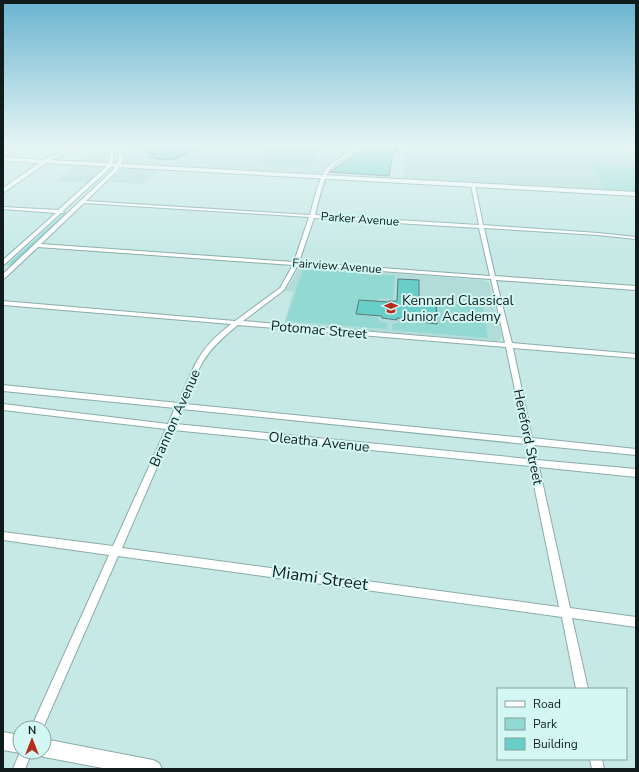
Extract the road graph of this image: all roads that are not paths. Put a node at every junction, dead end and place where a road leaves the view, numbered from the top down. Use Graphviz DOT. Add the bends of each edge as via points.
graph roads {
  1 [pos="15,182"];
  2 [pos="93,182"];
  3 [pos="106,182"];
  4 [pos="322,182"];
  5 [pos="418,182"];
  6 [pos="473,185"];
  7 [pos="3,191"];
  8 [pos="636,194"];
  9 [pos="84,202"];
  10 [pos="3,208"];
  11 [pos="60,212"];
  12 [pos="72,213"];
  13 [pos="312,216"];
  14 [pos="481,227"];
  15 [pos="636,238"];
  16 [pos="37,245"];
  17 [pos="295,263"];
  18 [pos="3,264"];
  19 [pos="3,269"];
  20 [pos="11,270"];
  21 [pos="3,277"];
  22 [pos="493,278"];
  23 [pos="636,288"];
  24 [pos="3,303"];
  25 [pos="236,323"];
  26 [pos="508,346"];
  27 [pos="636,356"];
  28 [pos="3,388"];
  29 [pos="180,406"];
  30 [pos="3,407"];
  31 [pos="171,426"];
  32 [pos="529,442"];
  33 [pos="636,452"];
  34 [pos="534,463"];
  35 [pos="636,473"];
  36 [pos="3,536"];
  37 [pos="116,551"];
  38 [pos="565,612"];
  39 [pos="636,622"];
  40 [pos="582,688"];
  41 [pos="41,720"];
  42 [pos="52,750"];
  43 [pos="153,769"];
  1 -- 7 [label="street"];
  2 -- 11 [label="street"];
  3 -- 9 [label="street"];
  4 -- 13 [label="street, Brannon Avenue"];
  5 -- 6 [label="street"];
  6 -- 8 [label="street"];
  6 -- 14 [label="street, Hereford Street"];
  9 -- 12 [label="street"];
  9 -- 13 [label="street, Parker Avenue"];
  10 -- 11 [label="street"];
  11 -- 12 [label="street"];
  11 -- 18 [label="street"];
  12 -- 16 [label="street"];
  13 -- 14 [label="street, Parker Avenue"];
  13 -- 17 [label="street, Brannon Avenue"];
  14 -- 15 [label="street, Parker Avenue"];
  14 -- 22 [label="street, Hereford Street"];
  16 -- 17 [label="street, Fairview Avenue"];
  16 -- 20 [label="street"];
  17 -- 22 [label="street, Fairview Avenue"];
  17 -- 25 [label="street, Brannon Avenue" via="288,282 282,289"];
  19 -- 20 [label="street"];
  20 -- 21 [label="street"];
  22 -- 23 [label="street, Fairview Avenue"];
  22 -- 26 [label="street, Hereford Street"];
  24 -- 25 [label="street, Potomac Street"];
  25 -- 26 [label="street, Potomac Street"];
  25 -- 29 [label="street, Brannon Avenue" via="205,352"];
  26 -- 27 [label="street, Potomac Street"];
  26 -- 32 [label="street, Hereford Street"];
  28 -- 29 [label="street, Oleatha Avenue"];
  29 -- 31 [label="street, Brannon Avenue"];
  29 -- 32 [label="street, Oleatha Avenue"];
  30 -- 31 [label="street, Oleatha Avenue"];
  31 -- 34 [label="street, Oleatha Avenue"];
  31 -- 37 [label="street, Brannon Avenue"];
  32 -- 33 [label="street, Oleatha Avenue"];
  32 -- 34 [label="street, Hereford Street"];
  34 -- 35 [label="street, Oleatha Avenue"];
  34 -- 38 [label="street, Hereford Street"];
  36 -- 37 [label="street, Miami Street"];
  37 -- 38 [label="street, Miami Street"];
  37 -- 41 [label="street, Brannon Avenue"];
  38 -- 39 [label="street, Miami Street"];
  38 -- 40 [label="street, Hereford Street"];
  42 -- 43 [label="street"];
}
